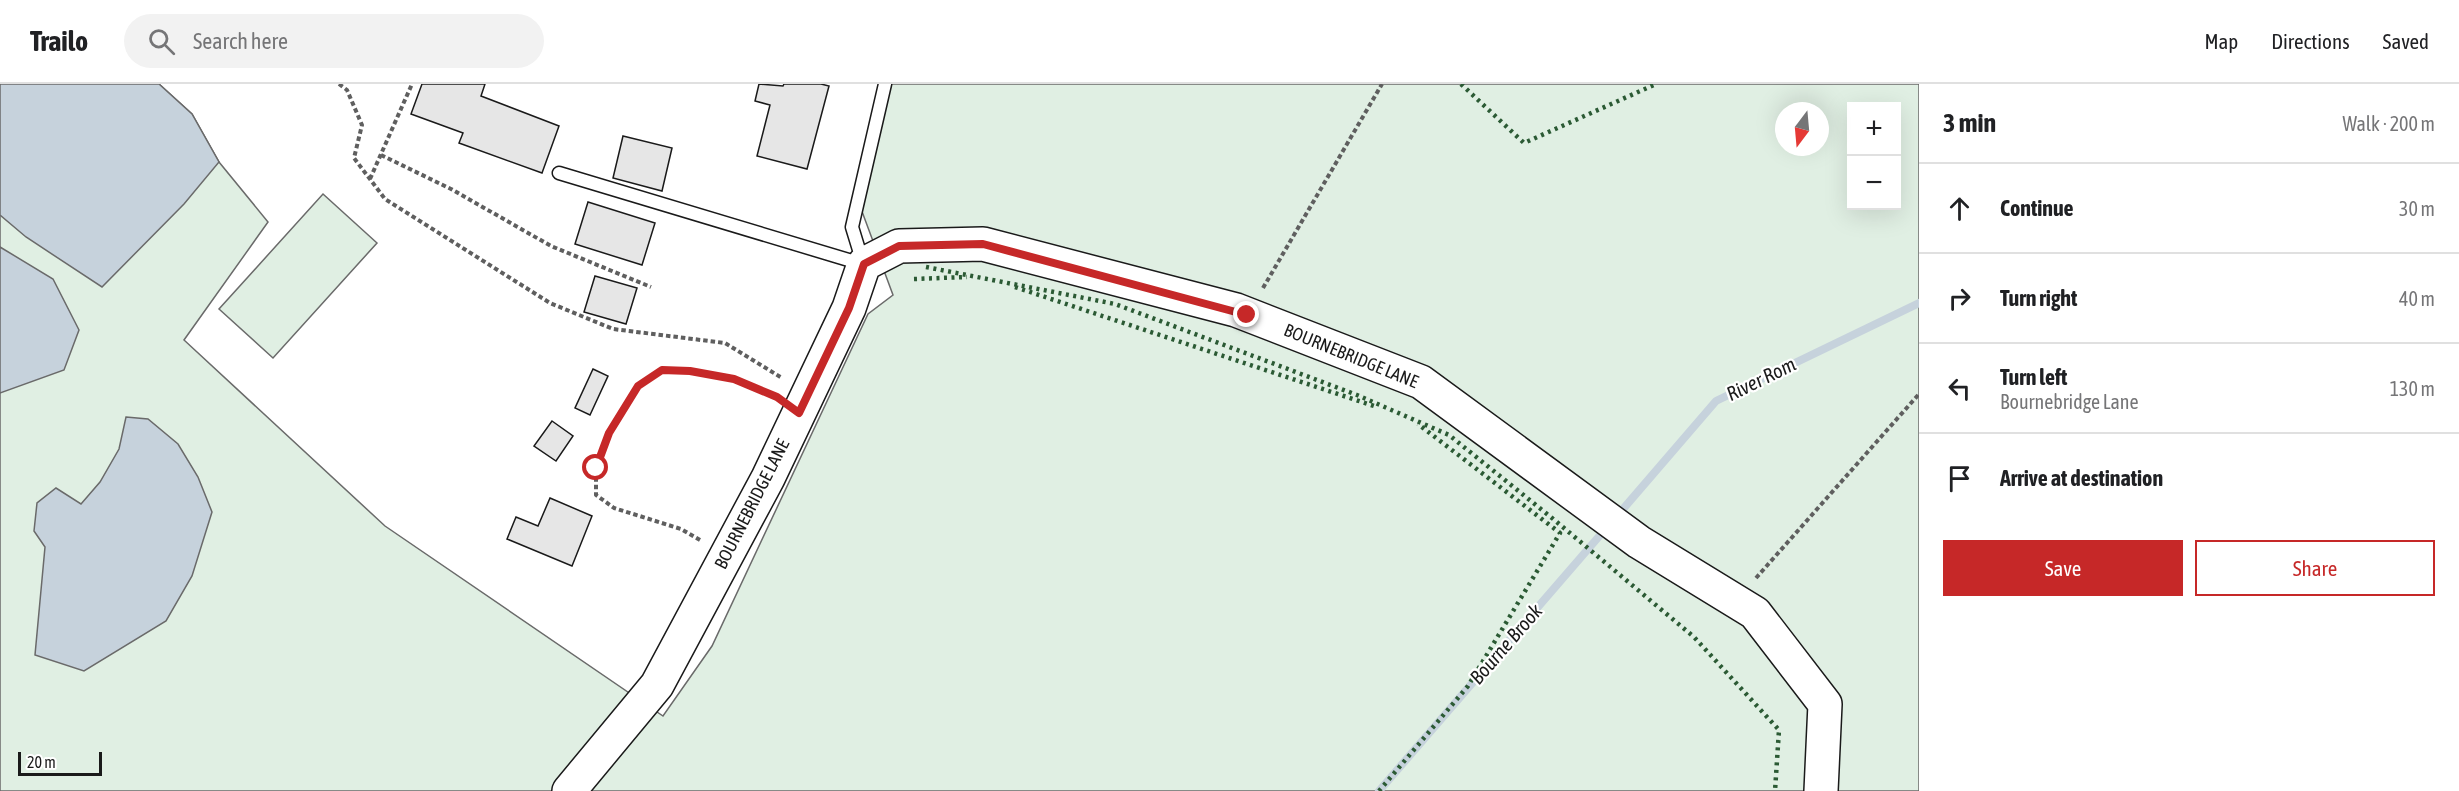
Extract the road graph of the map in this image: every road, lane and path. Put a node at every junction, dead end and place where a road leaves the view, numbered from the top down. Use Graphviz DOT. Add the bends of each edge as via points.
graph roads {
  1 [pos="339,84"];
  2 [pos="412,84"];
  3 [pos="885,84"];
  4 [pos="1382,84"];
  5 [pos="381,155"];
  6 [pos="559,173"];
  7 [pos="370,180"];
  8 [pos="864,264"];
  9 [pos="651,287"];
  10 [pos="1247,315"];
  11 [pos="1919,394"];
  12 [pos="804,403"];
  13 [pos="727,555"];
  14 [pos="1737,600"];
  15 [pos="569,791"];
  16 [pos="1821,791"];
  1 -- 7 [label="path" via="347,90 362,125 354,158"];
  2 -- 5 [label="path"];
  3 -- 8 [label="lane" via="852,227"];
  4 -- 10 [label="path"];
  5 -- 7 [label="path"];
  5 -- 9 [label="path" via="451,189 551,246"];
  6 -- 8 [label="lane"];
  7 -- 12 [label="path" via="386,200 550,303 613,329 725,343"];
  8 -- 10 [label="street, BOURNEBRIDGE LANE" via="899,246 983,244"];
  8 -- 12 [label="street, BOURNEBRIDGE LANE" via="849,308"];
  10 -- 14 [label="street, BOURNEBRIDGE LANE" via="1421,382 1639,542"];
  11 -- 14 [label="path"];
  12 -- 13 [label="street, BOURNEBRIDGE LANE"];
  12 -- 13 [label="path" via="777,397 734,379 662,370 638,386 609,433 596,468 597,495 614,508 681,529"];
  13 -- 15 [label="street, BOURNEBRIDGE LANE" via="657,685"];
  14 -- 16 [label="street, BOURNEBRIDGE LANE" via="1755,614 1826,704"];
}
